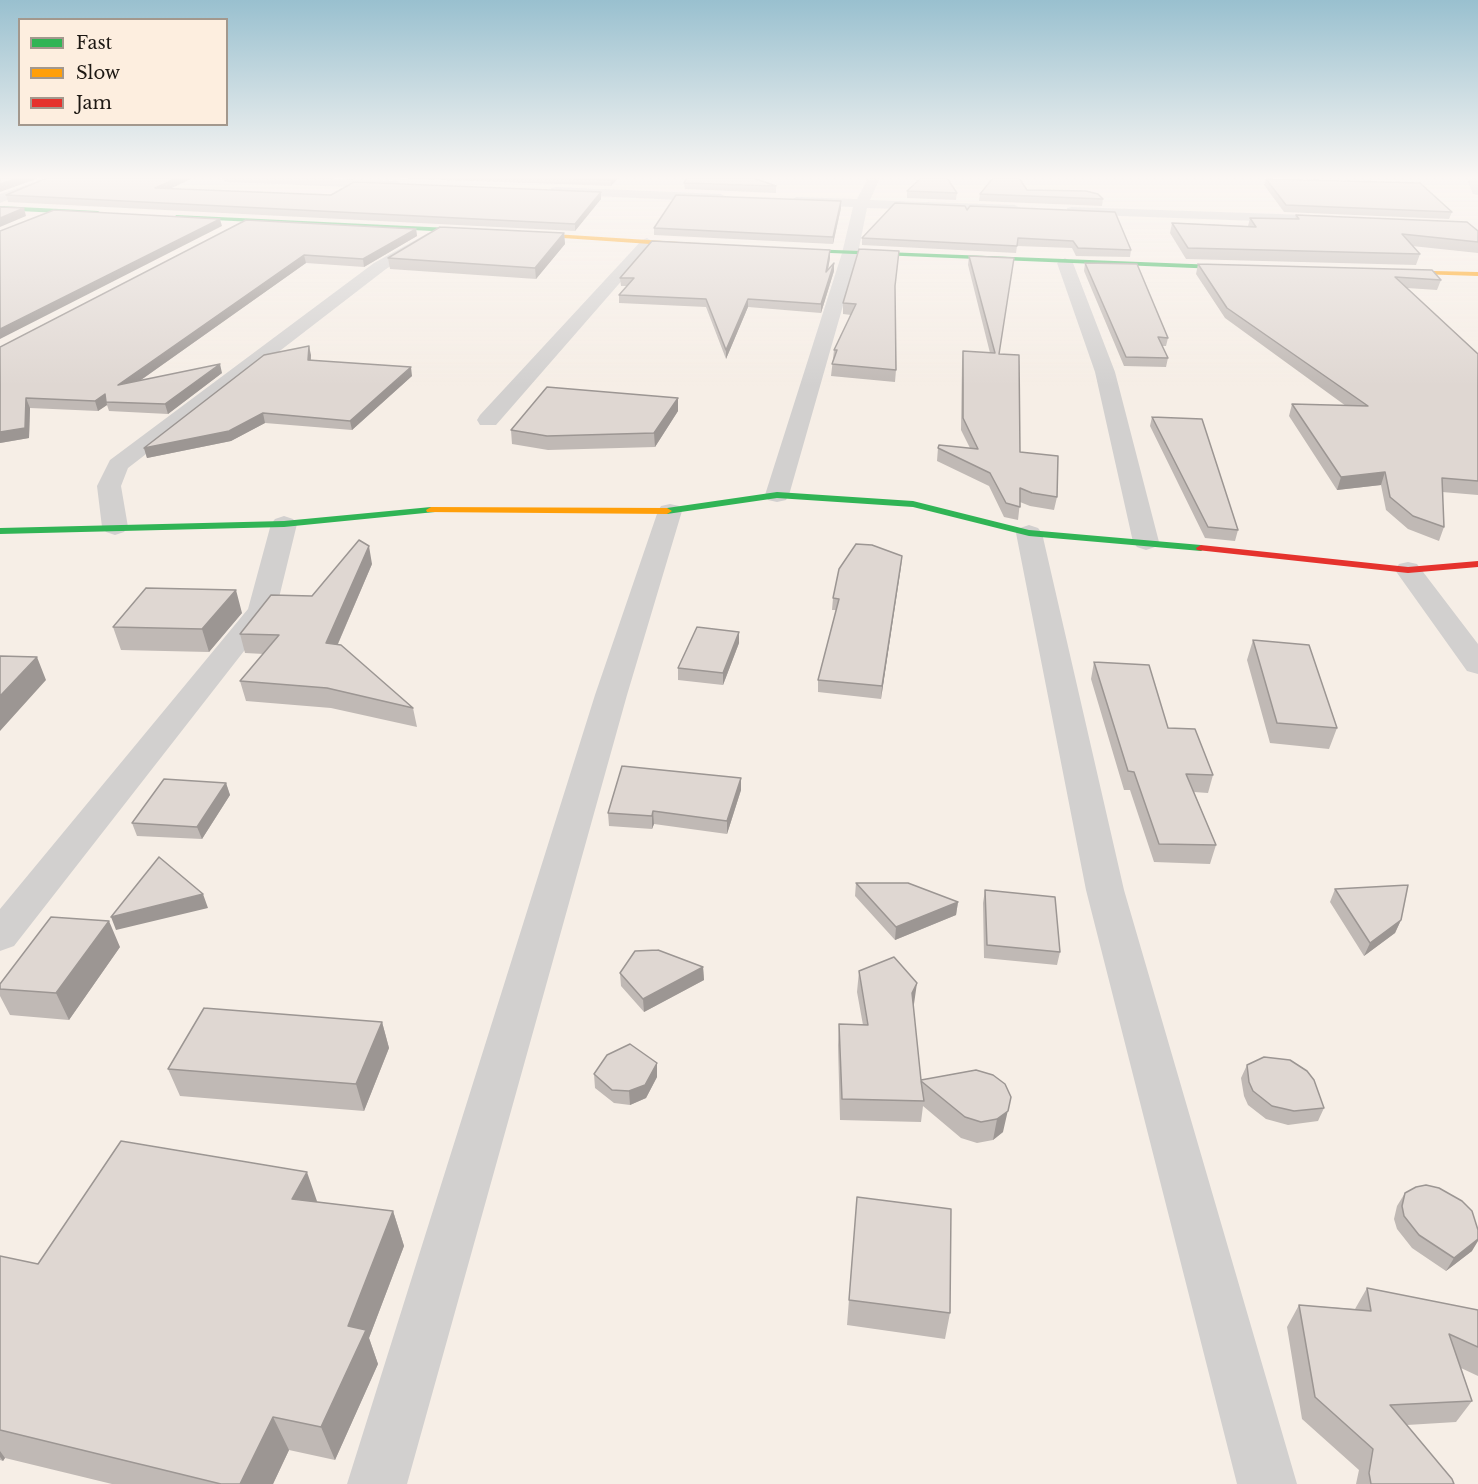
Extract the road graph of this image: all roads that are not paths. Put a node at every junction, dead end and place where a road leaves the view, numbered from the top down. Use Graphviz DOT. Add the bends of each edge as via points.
graph roads {
  1 [pos="411,247"];
  2 [pos="643,247"];
  3 [pos="851,247"];
  4 [pos="766,249"];
  5 [pos="850,253"];
  6 [pos="1065,263"];
  7 [pos="1254,268"];
  8 [pos="1372,272"];
  9 [pos="1478,274"];
  10 [pos="488,420"];
  11 [pos="777,495"];
  12 [pos="670,511"];
  13 [pos="284,524"];
  14 [pos="115,526"];
  15 [pos="0,531"];
  16 [pos="1029,533"];
  17 [pos="1146,542"];
  18 [pos="1478,564"];
  19 [pos="1408,570"];
  20 [pos="1478,665"];
  21 [pos="0,936"];
  22 [pos="377,1484"];
  23 [pos="1267,1484"];
  1 -- 14 [label="street" via="380,266 118,465 109,486"];
  2 -- 10 [label="street"];
  3 -- 5 [label="street"];
  4 -- 5 [label="street"];
  5 -- 6 [label="street"];
  5 -- 11 [label="street"];
  6 -- 7 [label="street"];
  6 -- 17 [label="street" via="1105,372"];
  8 -- 9 [label="street"];
  11 -- 12 [label="street"];
  11 -- 16 [label="street" via="913,504"];
  12 -- 13 [label="street" via="440,509"];
  12 -- 22 [label="street" via="611,695"];
  13 -- 14 [label="street"];
  13 -- 21 [label="street" via="262,610"];
  14 -- 15 [label="street"];
  16 -- 17 [label="street"];
  16 -- 23 [label="street" via="1106,890"];
  17 -- 19 [label="street"];
  18 -- 19 [label="street"];
  19 -- 20 [label="street"];
}
